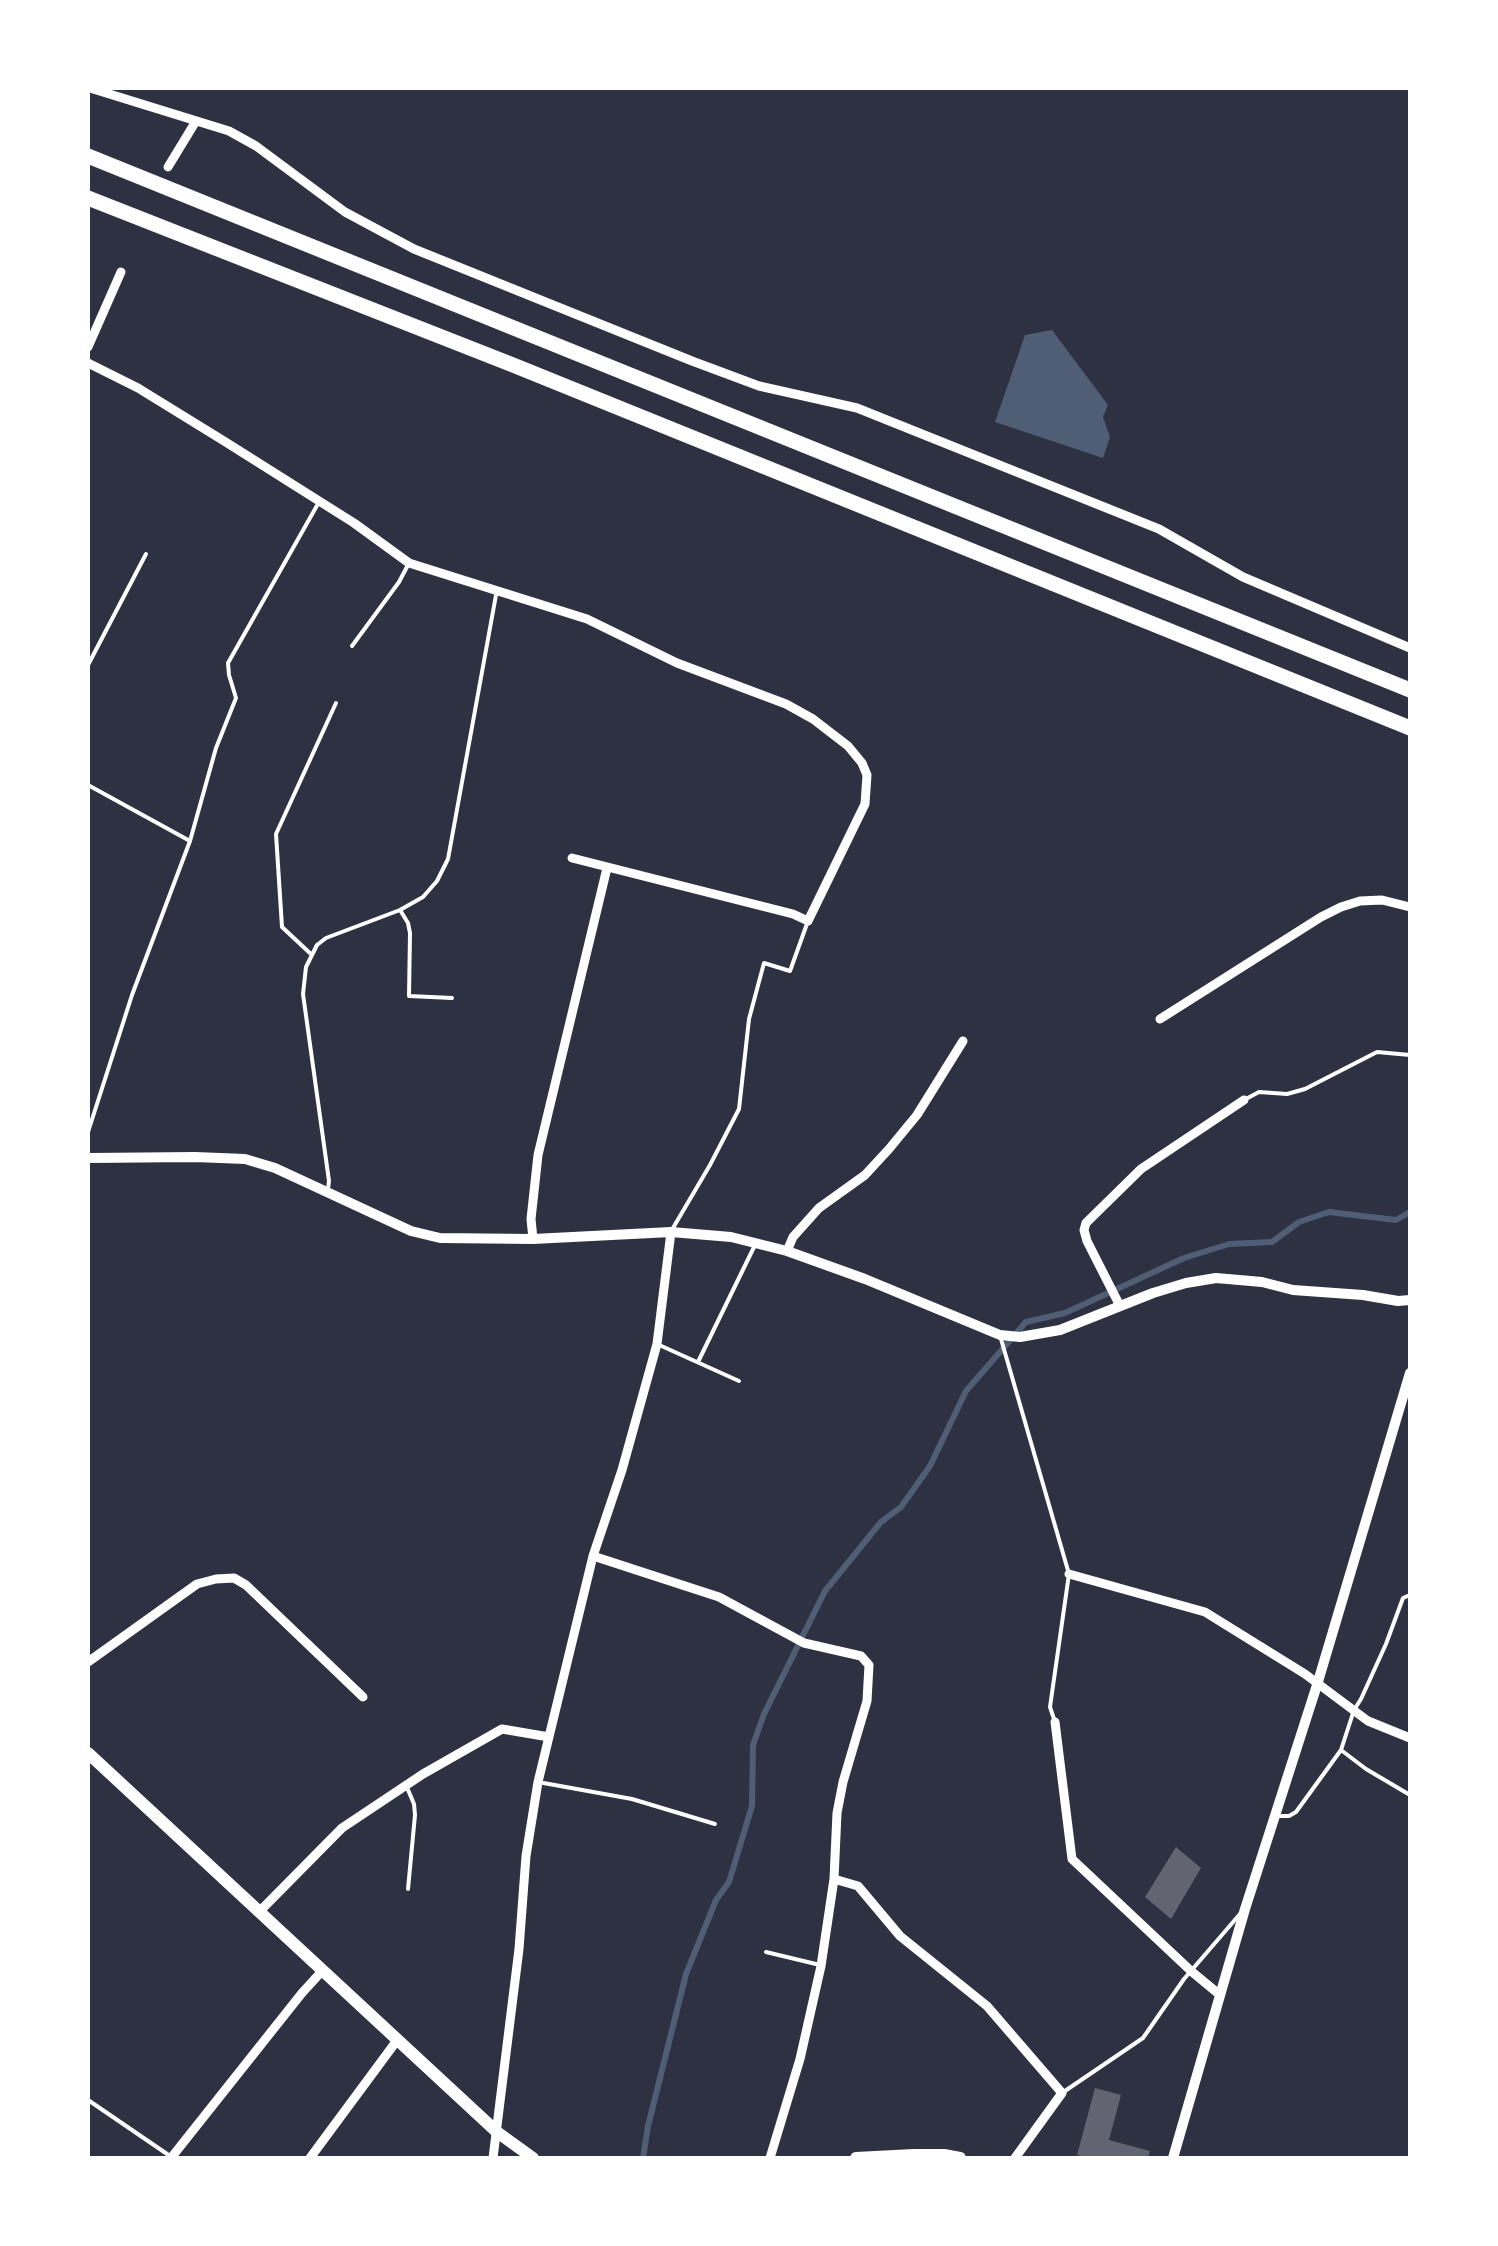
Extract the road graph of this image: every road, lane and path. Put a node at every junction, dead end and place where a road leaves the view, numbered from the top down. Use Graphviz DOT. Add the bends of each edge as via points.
graph roads {
  1 [pos="90,88"];
  2 [pos="196,121"];
  3 [pos="88,156"];
  4 [pos="168,167"];
  5 [pos="88,198"];
  6 [pos="120,272"];
  7 [pos="88,348"];
  8 [pos="88,363"];
  9 [pos="319,502"];
  10 [pos="146,554"];
  11 [pos="409,563"];
  12 [pos="497,590"];
  13 [pos="352,646"];
  14 [pos="1410,648"];
  15 [pos="88,665"];
  16 [pos="1410,690"];
  17 [pos="336,703"];
  18 [pos="1410,728"];
  19 [pos="88,785"];
  20 [pos="190,842"];
  21 [pos="572,858"];
  22 [pos="607,868"];
  23 [pos="1410,907"];
  24 [pos="400,910"];
  25 [pos="808,921"];
  26 [pos="312,955"];
  27 [pos="452,998"];
  28 [pos="1160,1019"];
  29 [pos="962,1041"];
  30 [pos="1410,1055"];
  31 [pos="1244,1100"];
  32 [pos="88,1132"];
  33 [pos="88,1158"];
  34 [pos="327,1192"];
  35 [pos="671,1232"];
  36 [pos="533,1239"];
  37 [pos="757,1242"];
  38 [pos="786,1251"];
  39 [pos="1410,1300"];
  40 [pos="1120,1306"];
  41 [pos="1000,1335"];
  42 [pos="658,1344"];
  43 [pos="698,1362"];
  44 [pos="1410,1374"];
  45 [pos="739,1381"];
  46 [pos="1407,1397"];
  47 [pos="593,1556"];
  48 [pos="1069,1574"];
  49 [pos="1410,1595"];
  50 [pos="88,1662"];
  51 [pos="1317,1685"];
  52 [pos="363,1696"];
  53 [pos="1354,1710"];
  54 [pos="1055,1722"];
  55 [pos="549,1736"];
  56 [pos="1410,1738"];
  57 [pos="1341,1750"];
  58 [pos="88,1754"];
  59 [pos="538,1782"];
  60 [pos="406,1785"];
  61 [pos="1410,1795"];
  62 [pos="1275,1816"];
  63 [pos="716,1824"];
  64 [pos="834,1879"];
  65 [pos="408,1888"];
  66 [pos="1245,1909"];
  67 [pos="260,1912"];
  68 [pos="766,1952"];
  69 [pos="821,1966"];
  70 [pos="323,1970"];
  71 [pos="1191,1971"];
  72 [pos="1220,1995"];
  73 [pos="398,2040"];
  74 [pos="1062,2093"];
  75 [pos="88,2100"];
  76 [pos="497,2132"];
  77 [pos="172,2158"];
  78 [pos="310,2158"];
  79 [pos="492,2158"];
  80 [pos="534,2158"];
  81 [pos="770,2158"];
  82 [pos="856,2158"];
  83 [pos="960,2158"];
  84 [pos="1014,2158"];
  85 [pos="1172,2158"];
  1 -- 2 [label="street"];
  2 -- 4 [label="street"];
  2 -- 14 [label="street" via="256,146 344,212 414,249 692,361 759,386 857,408 1158,528 1243,577"];
  3 -- 16 [label="highway"];
  5 -- 18 [label="highway"];
  6 -- 7 [label="street"];
  8 -- 9 [label="street"];
  9 -- 11 [label="street"];
  9 -- 20 [label="lane" via="228,663 236,698"];
  10 -- 15 [label="lane"];
  11 -- 12 [label="street"];
  11 -- 13 [label="lane"];
  12 -- 24 [label="lane" via="448,859 423,897"];
  12 -- 25 [label="street" via="588,618 677,663 786,704 848,746 867,775 865,804"];
  17 -- 26 [label="lane" via="276,834 282,927"];
  19 -- 20 [label="lane"];
  20 -- 32 [label="lane"];
  21 -- 22 [label="street"];
  22 -- 25 [label="street"];
  22 -- 36 [label="street" via="544,1125"];
  23 -- 28 [label="street" via="1360,901 1321,916"];
  24 -- 26 [label="lane" via="326,938"];
  24 -- 27 [label="lane" via="410,933 409,996"];
  25 -- 35 [label="lane" via="790,971 764,963 749,1019 739,1108"];
  26 -- 34 [label="lane" via="303,994"];
  29 -- 38 [label="street" via="889,1149 819,1208"];
  30 -- 31 [label="lane" via="1377,1052 1305,1089 1260,1092"];
  31 -- 40 [label="street" via="1150,1162 1086,1224 1087,1242"];
  33 -- 34 [label="street" via="245,1159"];
  34 -- 36 [label="street" via="425,1234"];
  35 -- 36 [label="street"];
  35 -- 37 [label="street"];
  35 -- 42 [label="street"];
  37 -- 38 [label="street"];
  37 -- 43 [label="lane"];
  38 -- 41 [label="street"];
  39 -- 40 [label="street" via="1216,1278"];
  40 -- 41 [label="street" via="1039,1336"];
  41 -- 48 [label="lane"];
  42 -- 43 [label="lane"];
  42 -- 47 [label="street"];
  43 -- 45 [label="lane"];
  44 -- 46 [label="street"];
  46 -- 51 [label="street"];
  47 -- 55 [label="street"];
  47 -- 64 [label="street" via="719,1597 804,1643 862,1656 870,1665 837,1813"];
  48 -- 51 [label="street" via="1205,1612"];
  48 -- 54 [label="lane" via="1050,1707"];
  49 -- 53 [label="lane" via="1402,1598"];
  50 -- 52 [label="street" via="197,1584 234,1578"];
  51 -- 53 [label="street"];
  51 -- 62 [label="street"];
  53 -- 56 [label="street"];
  53 -- 57 [label="lane"];
  54 -- 71 [label="street" via="1072,1860"];
  55 -- 59 [label="street"];
  55 -- 60 [label="street" via="502,1729"];
  57 -- 61 [label="lane"];
  57 -- 62 [label="lane" via="1296,1812"];
  58 -- 67 [label="main road"];
  59 -- 63 [label="lane"];
  59 -- 76 [label="street"];
  60 -- 65 [label="lane" via="415,1814"];
  60 -- 67 [label="street" via="342,1828"];
  62 -- 66 [label="street"];
  64 -- 69 [label="street"];
  64 -- 74 [label="street" via="858,1886 900,1936 986,2006"];
  66 -- 71 [label="lane"];
  66 -- 72 [label="street"];
  67 -- 70 [label="main road"];
  68 -- 69 [label="lane"];
  69 -- 81 [label="street"];
  70 -- 73 [label="main road"];
  70 -- 77 [label="street"];
  71 -- 72 [label="street"];
  71 -- 74 [label="lane" via="1143,2038"];
  72 -- 85 [label="street"];
  73 -- 76 [label="main road"];
  73 -- 78 [label="street"];
  74 -- 84 [label="street"];
  75 -- 77 [label="lane"];
  76 -- 79 [label="street"];
  76 -- 80 [label="main road"];
  82 -- 83 [label="main road"];
}
